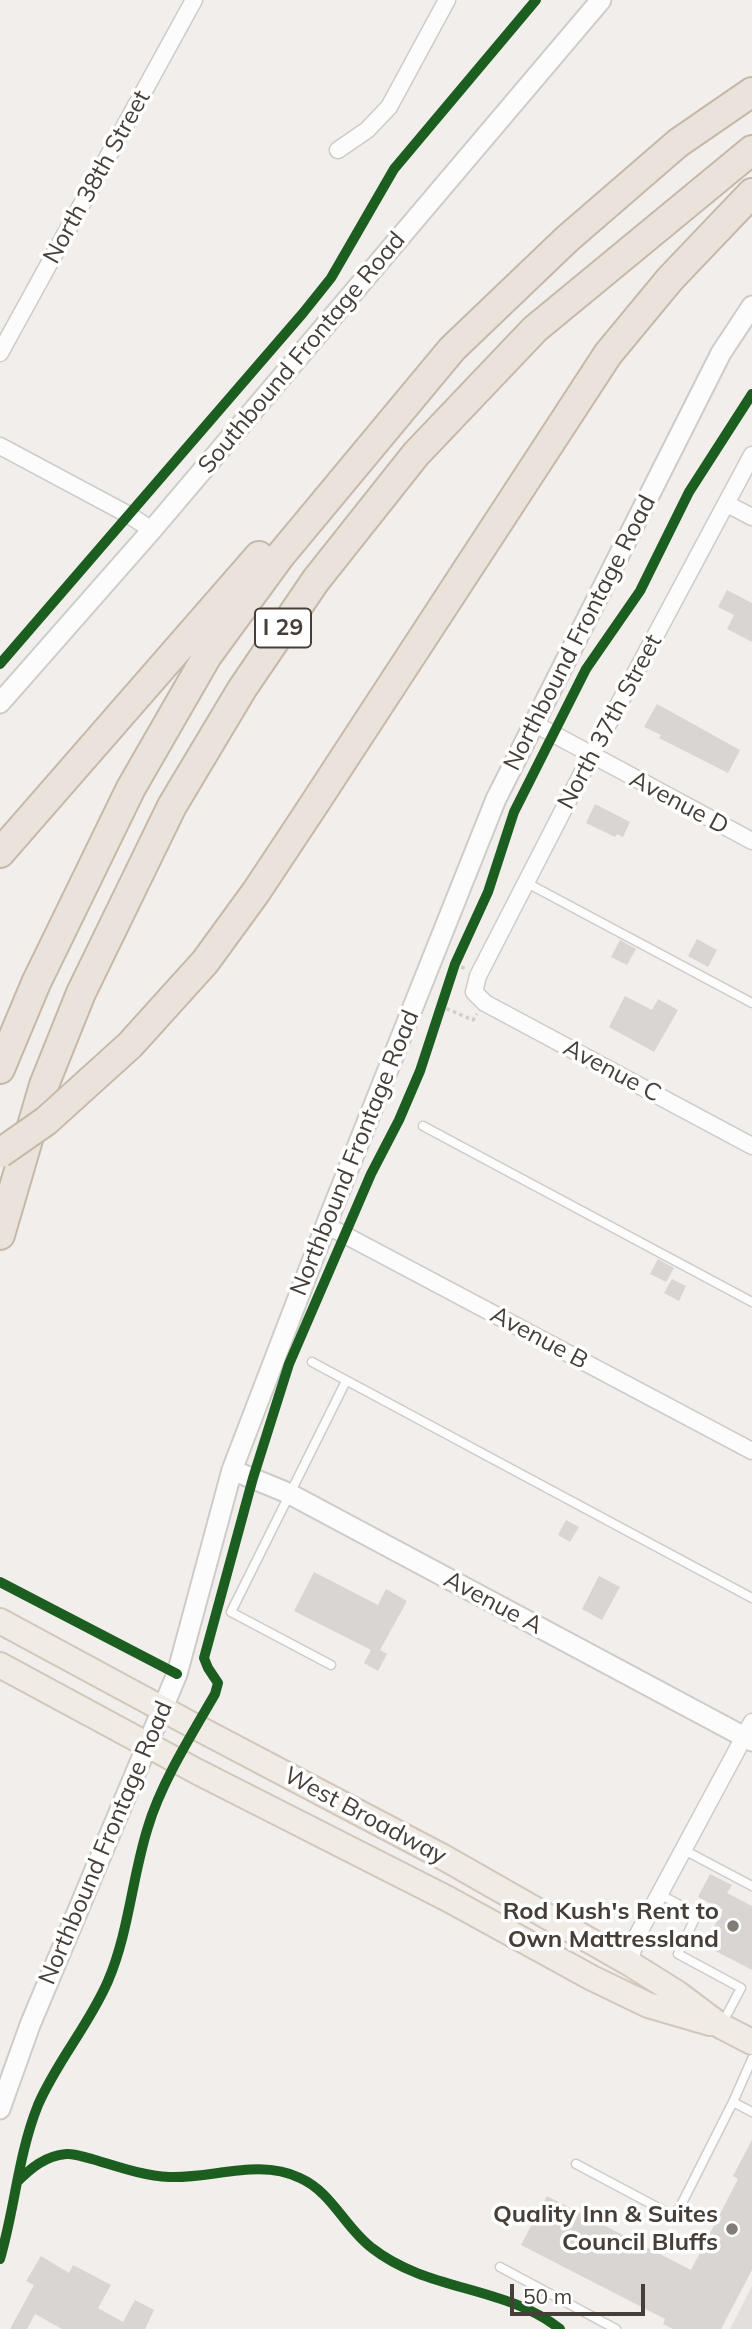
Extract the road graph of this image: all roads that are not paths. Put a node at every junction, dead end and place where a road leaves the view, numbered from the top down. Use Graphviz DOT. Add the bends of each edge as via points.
graph roads {
  1 [pos="194,0"];
  2 [pos="447,0"];
  3 [pos="601,0"];
  4 [pos="752,92"];
  5 [pos="338,150"];
  6 [pos="752,150"];
  7 [pos="752,193"];
  8 [pos="752,306"];
  9 [pos="0,353"];
  10 [pos="0,446"];
  11 [pos="752,455"];
  12 [pos="342,479"];
  13 [pos="727,504"];
  14 [pos="752,517"];
  15 [pos="152,530"];
  16 [pos="0,703"];
  17 [pos="533,723"];
  18 [pos="591,756"];
  19 [pos="752,841"];
  20 [pos="0,853"];
  21 [pos="527,883"];
  22 [pos="474,992"];
  23 [pos="752,1003"];
  24 [pos="0,1069"];
  25 [pos="423,1126"];
  26 [pos="752,1146"];
  27 [pos="0,1153"];
  28 [pos="326,1225"];
  29 [pos="0,1235"];
  30 [pos="752,1302"];
  31 [pos="312,1362"];
  32 [pos="346,1381"];
  33 [pos="752,1451"];
  34 [pos="232,1470"];
  35 [pos="288,1493"];
  36 [pos="752,1598"];
  37 [pos="0,1621"];
  38 [pos="0,1665"];
  39 [pos="331,1665"];
  40 [pos="162,1709"];
  41 [pos="749,1733"];
  42 [pos="146,1743"];
  43 [pos="683,1849"];
  44 [pos="752,1886"];
  45 [pos="659,1895"];
  46 [pos="629,1963"];
  47 [pos="721,2026"];
  48 [pos="752,2041"];
  49 [pos="752,2059"];
  50 [pos="733,2102"];
  51 [pos="0,2109"];
  52 [pos="752,2112"];
  53 [pos="576,2164"];
  54 [pos="500,2267"];
  55 [pos="615,2329"];
  1 -- 9 [label="street, North 38th Street"];
  2 -- 5 [label="street" via="389,107"];
  3 -- 15 [label="street, Southbound Frontage Road"];
  4 -- 12 [label="highway, I 29" via="678,143 567,239 452,349"];
  6 -- 29 [label="highway, I 29" via="535,329 416,454 316,580 242,689 172,806 81,993 44,1085"];
  7 -- 27 [label="highway, bridge" via="670,279 608,354 256,892 205,962 130,1045 46,1121"];
  8 -- 17 [label="street, Northbound Frontage Road" via="721,353"];
  10 -- 15 [label="street"];
  11 -- 13 [label="street, North 37th Street"];
  12 -- 20 [label="highway" via="295,514"];
  12 -- 24 [label="highway, I 29" via="200,668 131,788 36,983"];
  13 -- 14 [label="street"];
  13 -- 18 [label="street, North 37th Street"];
  15 -- 16 [label="street, Southbound Frontage Road"];
  17 -- 18 [label="street, Avenue D"];
  17 -- 28 [label="street, Northbound Frontage Road" via="496,799"];
  18 -- 19 [label="street, Avenue D"];
  18 -- 21 [label="street, North 37th Street"];
  21 -- 22 [label="street, North 37th Street"];
  21 -- 23 [label="lane"];
  22 -- 26 [label="street, Avenue C" via="485,1003"];
  25 -- 30 [label="lane"];
  28 -- 33 [label="street, Avenue B"];
  28 -- 34 [label="street, Northbound Frontage Road"];
  31 -- 32 [label="lane"];
  32 -- 35 [label="lane"];
  32 -- 36 [label="lane"];
  34 -- 35 [label="street, Avenue A"];
  34 -- 40 [label="street, Northbound Frontage Road" via="177,1674"];
  35 -- 39 [label="lane" via="231,1612"];
  35 -- 41 [label="street, Avenue A"];
  37 -- 40 [label="main road, West Broadway"];
  38 -- 42 [label="main road, West Broadway"];
  40 -- 42 [label="street, Northbound Frontage Road"];
  40 -- 46 [label="main road, West Broadway" via="370,1817"];
  41 -- 43 [label="street"];
  42 -- 47 [label="main road, West Broadway" via="611,1987 670,2013"];
  42 -- 51 [label="street, Northbound Frontage Road"];
  43 -- 44 [label="lane"];
  43 -- 45 [label="street"];
  45 -- 46 [label="street"];
  45 -- 47 [label="lane" via="697,1914 678,1954 741,1988"];
  46 -- 47 [label="main road, West Broadway"];
  47 -- 48 [label="main road, West Broadway"];
  49 -- 50 [label="lane"];
  50 -- 52 [label="lane"];
  50 -- 53 [label="lane" via="679,2209 670,2214"];
  54 -- 55 [label="lane"];
}
